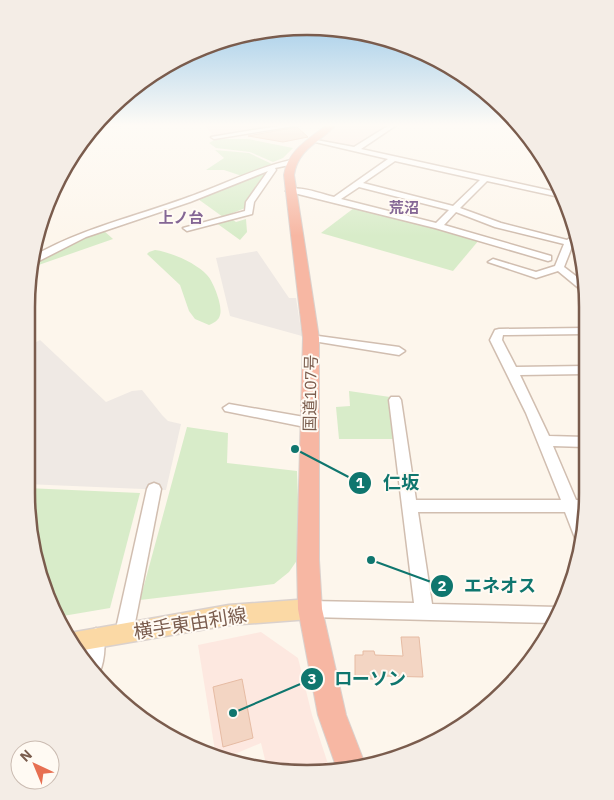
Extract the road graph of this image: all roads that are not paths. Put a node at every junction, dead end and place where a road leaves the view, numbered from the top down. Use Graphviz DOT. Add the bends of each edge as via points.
graph roads {
  1 [pos="390,161"];
  2 [pos="404,161"];
  3 [pos="291,162"];
  4 [pos="271,167"];
  5 [pos="485,179"];
  6 [pos="357,184"];
  7 [pos="290,191"];
  8 [pos="554,194"];
  9 [pos="335,200"];
  10 [pos="455,209"];
  11 [pos="438,226"];
  12 [pos="187,228"];
  13 [pos="570,238"];
  14 [pos="572,245"];
  15 [pos="40,256"];
  16 [pos="548,258"];
  17 [pos="493,262"];
  18 [pos="559,268"];
  19 [pos="578,282"];
  20 [pos="579,330"];
  21 [pos="311,338"];
  22 [pos="398,351"];
  23 [pos="579,370"];
  24 [pos="513,371"];
  25 [pos="395,400"];
  26 [pos="229,408"];
  27 [pos="310,423"];
  28 [pos="545,441"];
  29 [pos="579,442"];
  30 [pos="154,489"];
  31 [pos="578,505"];
  32 [pos="410,506"];
  33 [pos="310,609"];
  34 [pos="424,611"];
  35 [pos="550,615"];
  36 [pos="124,633"];
  37 [pos="96,637"];
  38 [pos="79,640"];
  39 [pos="93,661"];
  40 [pos="349,762"];
  1 -- 6 [label="street"];
  2 -- 5 [label="street"];
  3 -- 4 [label="street"];
  3 -- 7 [label="highway, 国道107号"];
  4 -- 12 [label="street" via="250,202 249,212"];
  4 -- 15 [label="street" via="173,206 105,226"];
  5 -- 8 [label="street"];
  5 -- 10 [label="street"];
  6 -- 9 [label="street"];
  6 -- 10 [label="street"];
  7 -- 9 [label="street"];
  7 -- 21 [label="highway, 国道107号"];
  9 -- 11 [label="street"];
  10 -- 11 [label="street"];
  10 -- 13 [label="street" via="498,225"];
  11 -- 16 [label="street"];
  14 -- 18 [label="street"];
  17 -- 18 [label="street" via="536,275"];
  18 -- 19 [label="street"];
  20 -- 24 [label="street" via="499,332 496,340"];
  21 -- 22 [label="street"];
  21 -- 27 [label="highway, 国道107号"];
  23 -- 24 [label="street"];
  24 -- 28 [label="street"];
  25 -- 32 [label="street"];
  26 -- 27 [label="street"];
  27 -- 33 [label="highway, 国道107号"];
  28 -- 29 [label="street"];
  28 -- 31 [label="street"];
  30 -- 36 [label="street"];
  31 -- 32 [label="street"];
  32 -- 34 [label="street"];
  33 -- 34 [label="street"];
  33 -- 36 [label="main road, 横手東由利線" via="229,615"];
  33 -- 40 [label="highway, 国道107号" via="332,715"];
  34 -- 35 [label="street"];
  36 -- 37 [label="main road, 横手東由利線"];
  37 -- 38 [label="main road, 横手東由利線"];
  37 -- 39 [label="street"];
}
